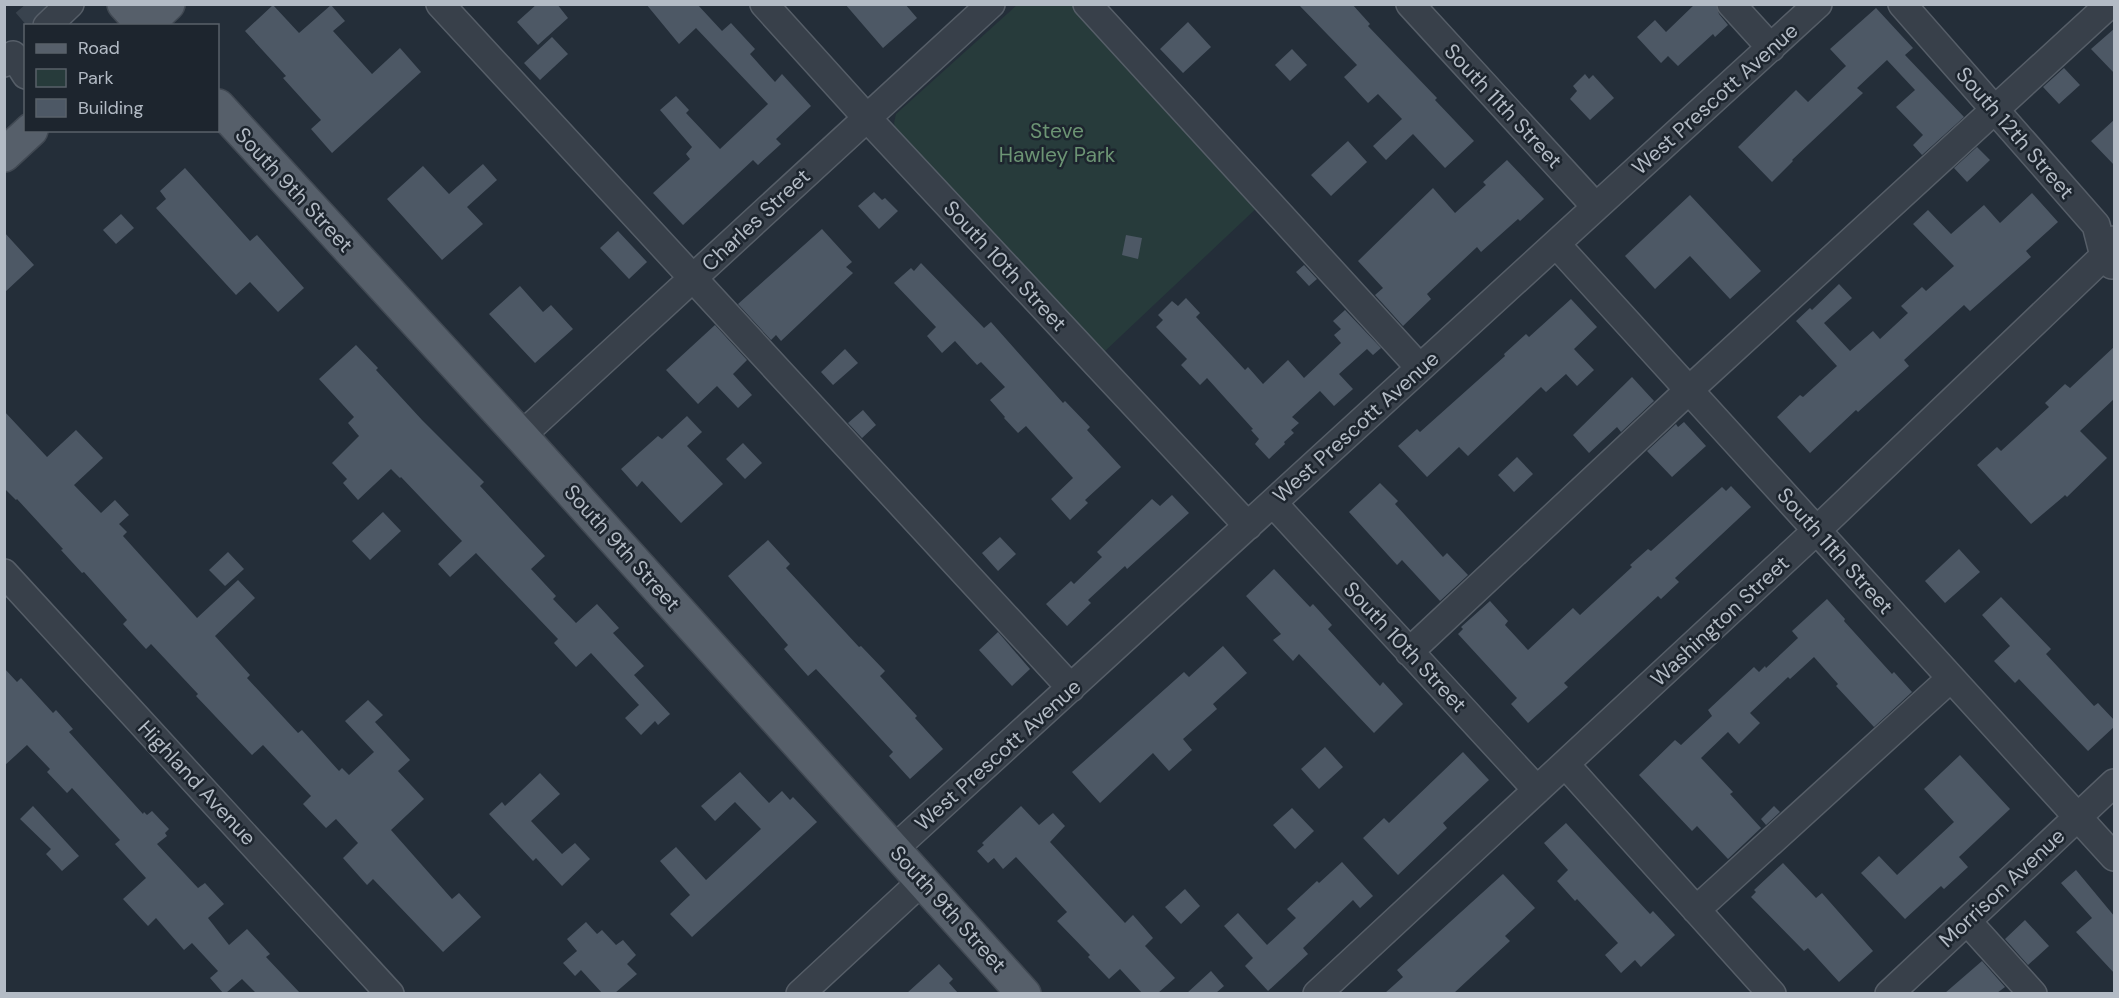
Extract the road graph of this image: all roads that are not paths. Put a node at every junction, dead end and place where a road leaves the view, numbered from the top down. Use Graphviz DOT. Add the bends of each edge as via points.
graph roads {
  1 [pos="69,4"];
  2 [pos="124,4"];
  3 [pos="168,4"];
  4 [pos="440,4"];
  5 [pos="764,4"];
  6 [pos="991,4"];
  7 [pos="1087,4"];
  8 [pos="1410,4"];
  9 [pos="1731,4"];
  10 [pos="1818,4"];
  11 [pos="1902,4"];
  12 [pos="2110,4"];
  13 [pos="43,23"];
  14 [pos="142,24"];
  15 [pos="146,24"];
  16 [pos="1771,48"];
  17 [pos="219,107"];
  18 [pos="1995,111"];
  19 [pos="867,118"];
  20 [pos="29,132"];
  21 [pos="4,155"];
  22 [pos="1596,207"];
  23 [pos="1556,244"];
  24 [pos="2111,255"];
  25 [pos="693,278"];
  26 [pos="1420,368"];
  27 [pos="1689,390"];
  28 [pos="521,436"];
  29 [pos="1273,503"];
  30 [pos="1248,526"];
  31 [pos="1816,531"];
  32 [pos="4,573"];
  33 [pos="1409,652"];
  34 [pos="1951,678"];
  35 [pos="1071,688"];
  36 [pos="1565,764"];
  37 [pos="2115,783"];
  38 [pos="1537,790"];
  39 [pos="2078,817"];
  40 [pos="894,849"];
  41 [pos="2115,857"];
  42 [pos="922,881"];
  43 [pos="1696,910"];
  44 [pos="1967,921"];
  45 [pos="390,993"];
  46 [pos="800,993"];
  47 [pos="1024,993"];
  48 [pos="1317,993"];
  49 [pos="1772,993"];
  50 [pos="1889,993"];
  51 [pos="2033,993"];
  1 -- 13 [label="street"];
  2 -- 14 [label="main road"];
  3 -- 15 [label="main road"];
  4 -- 25 [label="street"];
  5 -- 19 [label="street, South 10th Street"];
  6 -- 19 [label="street, Charles Street"];
  7 -- 26 [label="street"];
  8 -- 22 [label="street, South 11th Street"];
  9 -- 16 [label="street"];
  10 -- 16 [label="street, West Prescott Avenue"];
  11 -- 18 [label="street, South 12th Street"];
  12 -- 18 [label="street"];
  16 -- 22 [label="street, West Prescott Avenue"];
  17 -- 28 [label="main road, South 9th Street"];
  18 -- 24 [label="street, South 12th Street" via="2096,225"];
  18 -- 27 [label="street"];
  19 -- 25 [label="street, Charles Street"];
  19 -- 30 [label="street, South 10th Street"];
  20 -- 21 [label="main road"];
  22 -- 23 [label="street, West Prescott Avenue"];
  23 -- 26 [label="street, West Prescott Avenue"];
  23 -- 27 [label="street, South 11th Street"];
  24 -- 31 [label="street, Washington Street"];
  25 -- 28 [label="street, Charles Street"];
  25 -- 35 [label="street"];
  26 -- 29 [label="street, West Prescott Avenue"];
  27 -- 31 [label="street, South 11th Street"];
  27 -- 33 [label="street"];
  28 -- 40 [label="main road, South 9th Street"];
  29 -- 30 [label="street, West Prescott Avenue"];
  29 -- 33 [label="street, South 10th Street"];
  30 -- 35 [label="street, West Prescott Avenue"];
  31 -- 34 [label="street, South 11th Street"];
  31 -- 36 [label="street, Washington Street"];
  32 -- 45 [label="street, Highland Avenue"];
  33 -- 38 [label="street, South 10th Street"];
  34 -- 39 [label="street, South 11th Street"];
  34 -- 43 [label="street"];
  35 -- 40 [label="street, West Prescott Avenue"];
  36 -- 38 [label="street, Washington Street"];
  36 -- 43 [label="street"];
  37 -- 39 [label="street, Morrison Avenue"];
  38 -- 48 [label="street, Washington Street"];
  39 -- 41 [label="street, South 11th Street"];
  39 -- 44 [label="street, Morrison Avenue"];
  40 -- 42 [label="main road, South 9th Street"];
  42 -- 46 [label="street"];
  42 -- 47 [label="main road, South 9th Street"];
  43 -- 49 [label="street"];
  44 -- 50 [label="street, Morrison Avenue"];
  44 -- 51 [label="street"];
}
